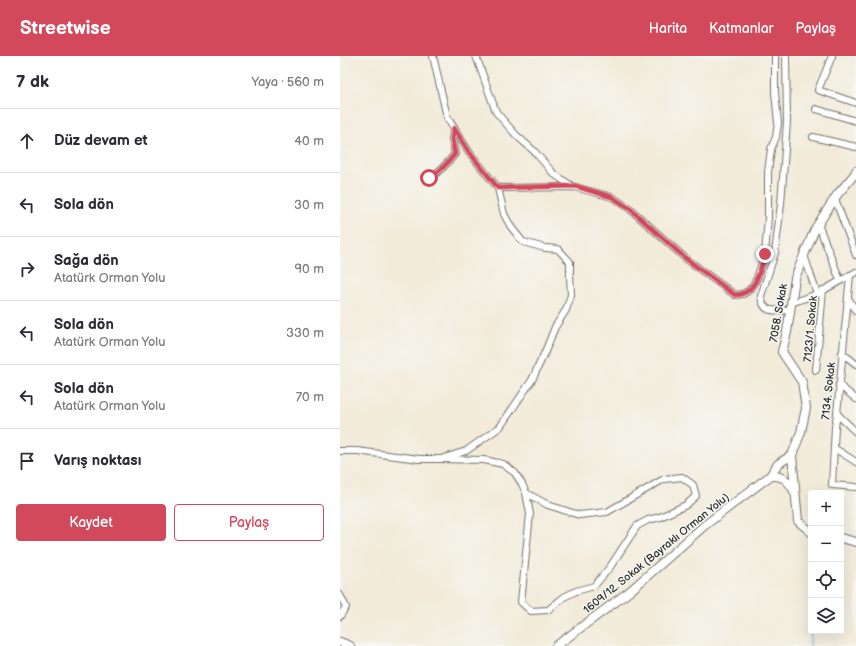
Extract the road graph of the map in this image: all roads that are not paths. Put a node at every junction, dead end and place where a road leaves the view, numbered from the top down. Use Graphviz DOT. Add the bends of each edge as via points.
graph roads {
  1 [pos="433,56"];
  2 [pos="476,56"];
  3 [pos="775,56"];
  4 [pos="786,56"];
  5 [pos="832,56"];
  6 [pos="856,103"];
  7 [pos="816,109"];
  8 [pos="856,121"];
  9 [pos="454,128"];
  10 [pos="813,137"];
  11 [pos="856,147"];
  12 [pos="856,171"];
  13 [pos="429,178"];
  14 [pos="573,187"];
  15 [pos="498,188"];
  16 [pos="835,198"];
  17 [pos="818,224"];
  18 [pos="804,255"];
  19 [pos="856,256"];
  20 [pos="853,274"];
  21 [pos="840,280"];
  22 [pos="823,290"];
  23 [pos="817,294"];
  24 [pos="848,298"];
  25 [pos="791,306"];
  26 [pos="856,311"];
  27 [pos="842,353"];
  28 [pos="855,362"];
  29 [pos="816,370"];
  30 [pos="839,385"];
  31 [pos="856,399"];
  32 [pos="837,414"];
  33 [pos="856,432"];
  34 [pos="834,448"];
  35 [pos="340,451"];
  36 [pos="792,455"];
  37 [pos="441,459"];
  38 [pos="856,462"];
  39 [pos="778,464"];
  40 [pos="770,476"];
  41 [pos="795,480"];
  42 [pos="856,487"];
  43 [pos="526,494"];
  44 [pos="796,496"];
  45 [pos="808,530"];
  46 [pos="844,539"];
  47 [pos="856,542"];
  48 [pos="340,595"];
  49 [pos="340,616"];
  50 [pos="340,642"];
  51 [pos="350,646"];
  52 [pos="556,646"];
  1 -- 9 [label="street" via="447,117"];
  2 -- 14 [label="street" via="496,112 554,174"];
  3 -- 14 [label="street" via="778,123 768,172 765,254 757,278 748,291 735,295 684,257 629,208 612,197"];
  4 -- 25 [label="street" via="787,122 781,204 775,253 761,296 762,302 769,310"];
  5 -- 6 [label="street" via="818,90"];
  7 -- 8 [label="street"];
  9 -- 13 [label="street" via="452,139 455,154"];
  9 -- 15 [label="street" via="469,152"];
  10 -- 11 [label="street"];
  12 -- 16 [label="main road, 7058. Sokak"];
  14 -- 15 [label="street"];
  15 -- 37 [label="street" via="504,214 523,242 558,249 570,262 571,295 532,380 500,427 466,451"];
  16 -- 17 [label="main road, 7058. Sokak"];
  16 -- 19 [label="street"];
  17 -- 18 [label="main road, 7058. Sokak"];
  17 -- 21 [label="street"];
  18 -- 23 [label="street"];
  18 -- 25 [label="main road, 7058. Sokak" via="795,278"];
  20 -- 21 [label="street"];
  20 -- 24 [label="street, 7134. Sokak"];
  21 -- 22 [label="street"];
  22 -- 23 [label="street"];
  22 -- 29 [label="street, 7123/1. Sokak"];
  23 -- 25 [label="street"];
  24 -- 26 [label="street"];
  24 -- 27 [label="street, 7134. Sokak"];
  25 -- 36 [label="main road, 7058. Sokak" via="782,352 802,382 806,408 801,432"];
  27 -- 28 [label="street"];
  27 -- 30 [label="street, 7134. Sokak"];
  30 -- 31 [label="street"];
  30 -- 32 [label="street, 7134. Sokak"];
  32 -- 33 [label="street"];
  32 -- 34 [label="street, 7134. Sokak"];
  34 -- 38 [label="street"];
  34 -- 42 [label="street, 7134. Sokak" via="832,485"];
  35 -- 37 [label="street" via="419,460"];
  36 -- 39 [label="main road"];
  36 -- 41 [label="main road, 7058. Sokak"];
  37 -- 43 [label="street" via="484,460 502,464 515,473"];
  39 -- 40 [label="main road, 1609/12. Sokak (Bayraklı Orman Yolu)"];
  39 -- 41 [label="main road" via="788,465"];
  40 -- 44 [label="main road" via="776,475 786,480"];
  40 -- 52 [label="main road, 1609/12. Sokak (Bayraklı Orman Yolu)" via="705,526 630,591"];
  41 -- 44 [label="main road, 7058. Sokak"];
  43 -- 43 [label="street" via="530,514 521,602 531,611 548,610 564,597 594,586 637,526 686,505 696,496 693,485 682,477 664,479 607,512 578,515"];
  44 -- 45 [label="main road, 7058. Sokak" via="798,522"];
  46 -- 47 [label="main road"];
  48 -- 49 [label="street" via="346,607"];
  50 -- 51 [label="main road"];
}
